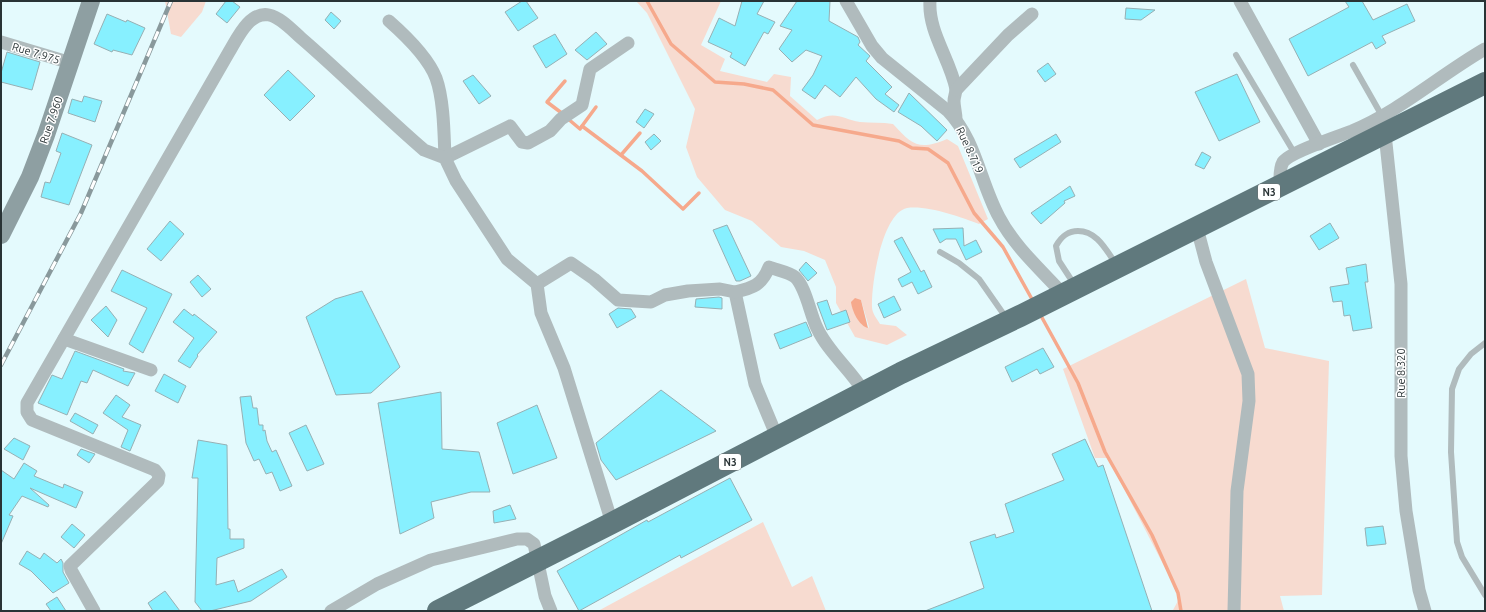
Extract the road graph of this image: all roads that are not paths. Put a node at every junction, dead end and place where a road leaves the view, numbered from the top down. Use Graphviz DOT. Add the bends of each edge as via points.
graph roads {
  1 [pos="91,1"];
  2 [pos="846,1"];
  3 [pos="930,1"];
  4 [pos="1240,1"];
  5 [pos="1032,14"];
  6 [pos="389,21"];
  7 [pos="1,42"];
  8 [pos="628,43"];
  9 [pos="1485,49"];
  10 [pos="1236,55"];
  11 [pos="71,63"];
  12 [pos="1353,65"];
  13 [pos="1485,83"];
  14 [pos="956,90"];
  15 [pos="956,119"];
  16 [pos="1384,125"];
  17 [pos="1319,144"];
  18 [pos="1295,154"];
  19 [pos="445,158"];
  20 [pos="1280,186"];
  21 [pos="1197,228"];
  22 [pos="1,235"];
  23 [pos="940,252"];
  24 [pos="1118,266"];
  25 [pos="537,284"];
  26 [pos="735,292"];
  27 [pos="1064,293"];
  28 [pos="1016,318"];
  29 [pos="64,339"];
  30 [pos="1485,343"];
  31 [pos="150,370"];
  32 [pos="864,392"];
  33 [pos="777,437"];
  34 [pos="612,523"];
  35 [pos="538,560"];
  36 [pos="1485,593"];
  37 [pos="94,611"];
  38 [pos="331,611"];
  39 [pos="438,611"];
  40 [pos="551,611"];
  41 [pos="1234,611"];
  42 [pos="1425,611"];
  1 -- 11 [label="street, Rue 7.960"];
  2 -- 15 [label="street, Rue 8.719" via="872,46 882,58"];
  3 -- 14 [label="street" via="936,37"];
  4 -- 17 [label="street"];
  5 -- 14 [label="street" via="1008,35"];
  6 -- 19 [label="street" via="414,43 436,78"];
  7 -- 11 [label="street, Rue 7.975"];
  8 -- 19 [label="street" via="590,69 582,106 561,119 550,131 528,143 522,142 510,126"];
  9 -- 16 [label="street" via="1392,111"];
  10 -- 18 [label="lane"];
  11 -- 22 [label="street, Rue 7.960" via="30,177"];
  12 -- 16 [label="lane"];
  13 -- 16 [label="highway, N3"];
  14 -- 15 [label="street"];
  15 -- 27 [label="street, Rue 8.719" via="1010,235"];
  16 -- 17 [label="street" via="1362,127"];
  16 -- 20 [label="highway, N3"];
  16 -- 42 [label="street, Rue 8.320" via="1401,284 1401,456 1406,511"];
  17 -- 18 [label="street"];
  18 -- 20 [label="street" via="1283,162"];
  19 -- 25 [label="street" via="506,259"];
  19 -- 29 [label="street" via="424,150 282,22 269,15 255,17 244,28 229,52"];
  20 -- 21 [label="highway, N3"];
  21 -- 24 [label="highway, N3"];
  21 -- 41 [label="street" via="1206,262 1248,374 1249,401 1237,491"];
  23 -- 28 [label="lane" via="960,263"];
  24 -- 27 [label="highway, N3"];
  24 -- 27 [label="lane" via="1097,238 1087,231 1072,231 1066,234 1056,246"];
  25 -- 26 [label="street" via="571,263 618,300 651,302 665,295 688,291 720,289"];
  25 -- 34 [label="street" via="541,313 564,368"];
  26 -- 32 [label="street" via="754,288 766,276 769,267 794,277 801,285 817,329"];
  26 -- 33 [label="street" via="754,384"];
  27 -- 28 [label="highway, N3"];
  28 -- 32 [label="highway, N3"];
  29 -- 31 [label="street"];
  29 -- 37 [label="street" via="27,403 27,412 32,420 155,470 159,475 158,481 70,566"];
  30 -- 36 [label="lane" via="1471,354 1460,369 1452,389 1450,452 1457,542 1462,557"];
  32 -- 33 [label="highway, N3"];
  33 -- 34 [label="highway, N3"];
  34 -- 35 [label="highway, N3"];
  35 -- 38 [label="street" via="534,544 528,539 517,539 431,560 377,584"];
  35 -- 39 [label="highway, N3"];
  35 -- 40 [label="street"];
}
